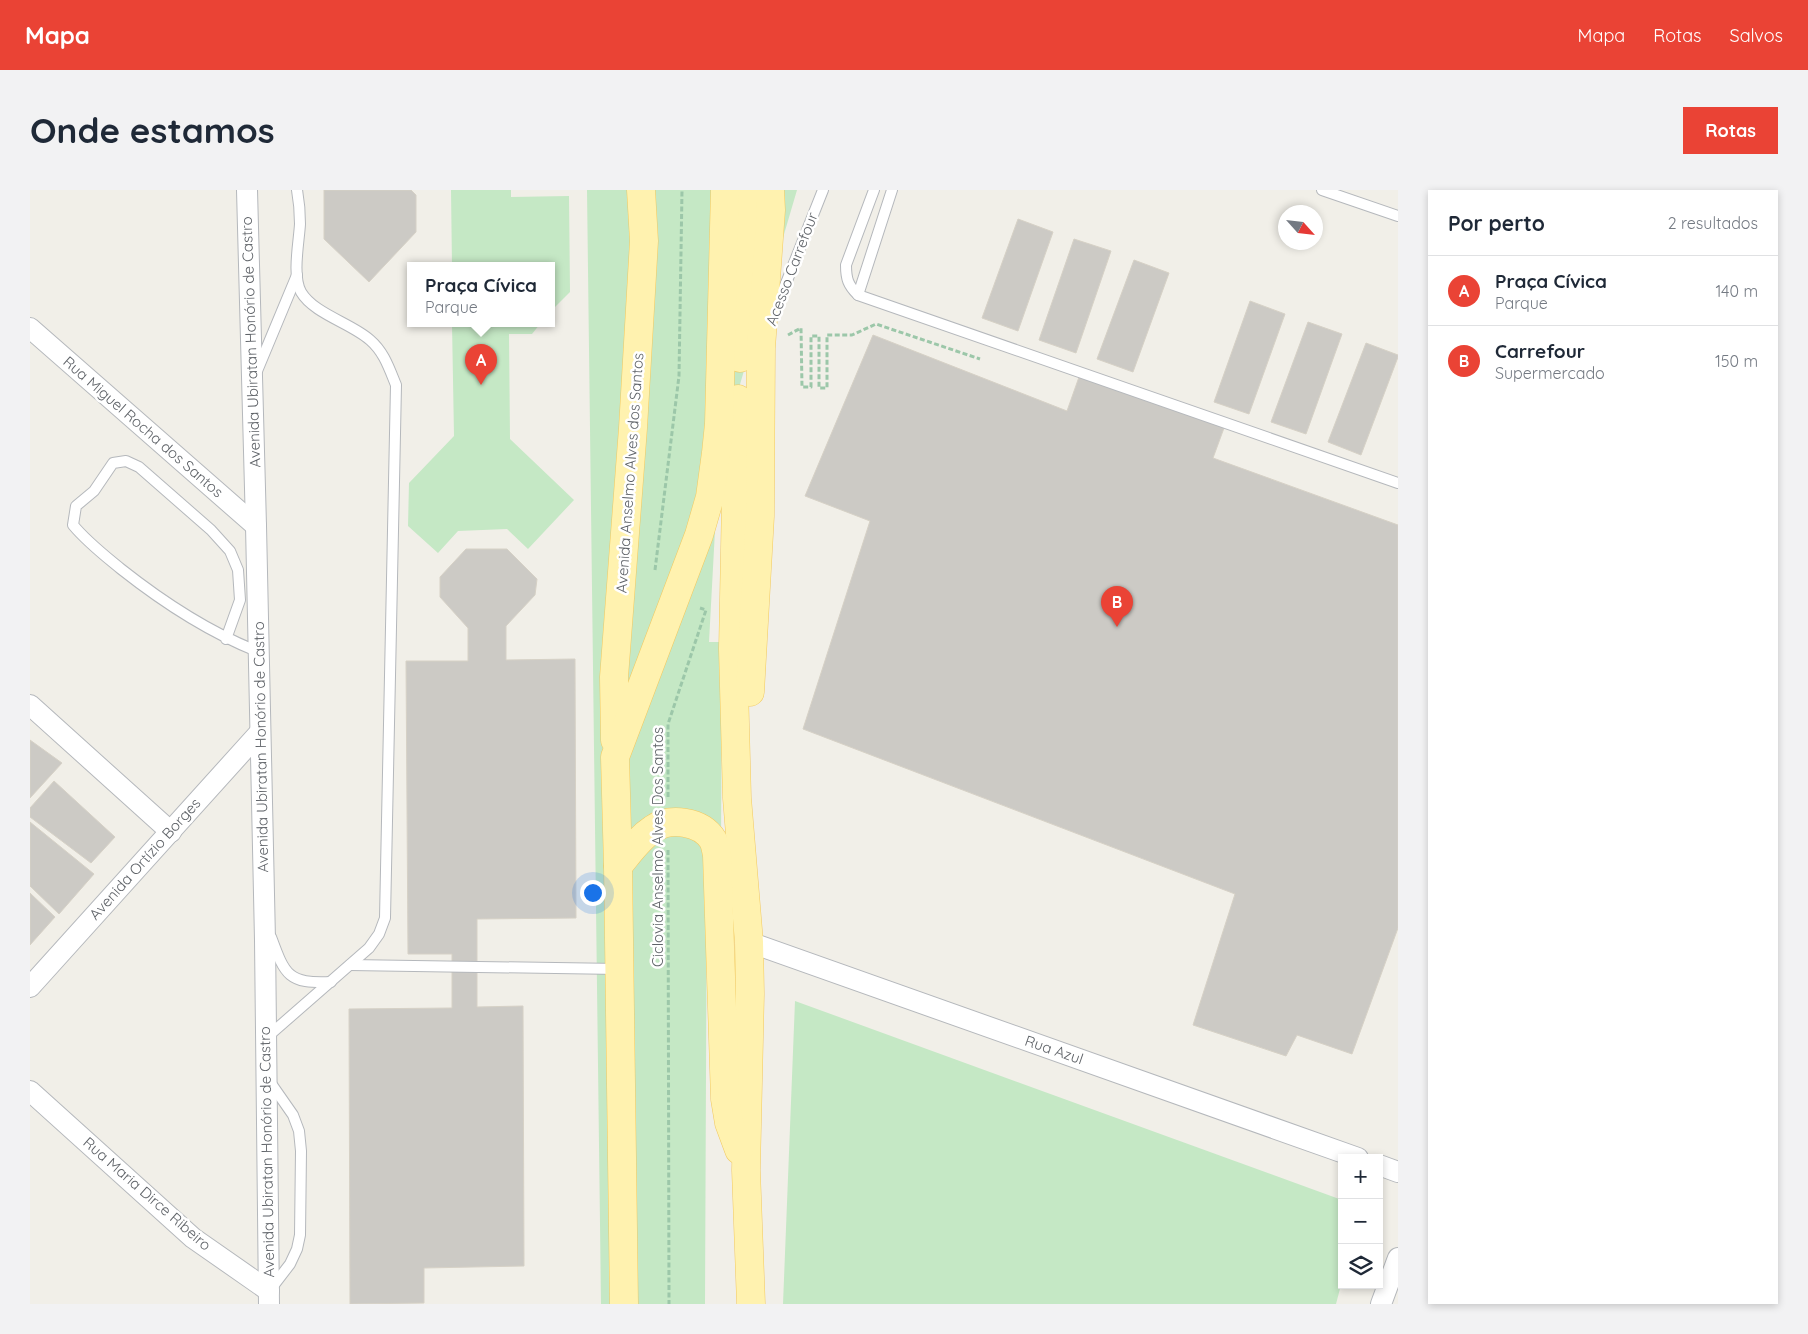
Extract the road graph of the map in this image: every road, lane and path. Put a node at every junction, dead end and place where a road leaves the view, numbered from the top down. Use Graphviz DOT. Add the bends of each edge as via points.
graph roads {
  1 [pos="246,190"];
  2 [pos="297,190"];
  3 [pos="641,190"];
  4 [pos="682,190"];
  5 [pos="725,190"];
  6 [pos="745,190"];
  7 [pos="770,190"];
  8 [pos="823,190"];
  9 [pos="874,190"];
  10 [pos="892,190"];
  11 [pos="1322,190"];
  12 [pos="1398,216"];
  13 [pos="297,275"];
  14 [pos="858,295"];
  15 [pos="30,328"];
  16 [pos="801,328"];
  17 [pos="852,335"];
  18 [pos="761,348"];
  19 [pos="252,381"];
  20 [pos="1398,483"];
  21 [pos="256,526"];
  22 [pos="676,597"];
  23 [pos="226,639"];
  24 [pos="259,652"];
  25 [pos="30,705"];
  26 [pos="260,732"];
  27 [pos="615,757"];
  28 [pos="737,798"];
  29 [pos="668,822"];
  30 [pos="171,832"];
  31 [pos="618,866"];
  32 [pos="264,920"];
  33 [pos="749,942"];
  34 [pos="350,965"];
  35 [pos="619,969"];
  36 [pos="331,982"];
  37 [pos="30,987"];
  38 [pos="265,1038"];
  39 [pos="266,1075"];
  40 [pos="30,1091"];
  41 [pos="1347,1154"];
  42 [pos="1383,1166"];
  43 [pos="746,1170"];
  44 [pos="1398,1172"];
  45 [pos="1398,1258"];
  46 [pos="271,1299"];
  47 [pos="624,1304"];
  48 [pos="669,1304"];
  49 [pos="752,1304"];
  50 [pos="1382,1304"];
  1 -- 19 [label="street, Avenida Ubiratan Honório de Castro"];
  2 -- 13 [label="lane" via="300,223"];
  3 -- 27 [label="main road, Avenida Anselmo Alves dos Santos" via="644,241 614,677"];
  4 -- 22 [label="path, Ciclovia Anselmo Alves Dos Santos" via="679,376 654,582 658,590"];
  5 -- 22 [label="main road" via="716,453 710,497 700,535"];
  6 -- 28 [label="main road" via="734,630"];
  7 -- 18 [label="main road"];
  8 -- 18 [label="lane, Acesso Carrefour"];
  9 -- 14 [label="lane" via="846,265 846,278"];
  10 -- 14 [label="lane"];
  11 -- 12 [label="lane"];
  13 -- 19 [label="lane"];
  13 -- 34 [label="lane" via="301,292 314,306 370,339 385,357 396,385 385,918 369,948"];
  14 -- 20 [label="lane"];
  15 -- 21 [label="street, Rua Miguel Rocha dos Santos"];
  16 -- 17 [label="path" via="802,387 811,387 811,336 819,336 820,388 827,388 826,336"];
  18 -- 28 [label="main road" via="759,545 752,671"];
  19 -- 21 [label="street, Avenida Ubiratan Honório de Castro"];
  21 -- 24 [label="street, Avenida Ubiratan Honório de Castro"];
  22 -- 27 [label="main road"];
  22 -- 29 [label="path, Ciclovia Anselmo Alves Dos Santos" via="706,610 668,724"];
  23 -- 23 [label="lane" via="136,581 87,541 73,525 76,506 94,491 113,463 126,461 139,467 211,530 230,551 238,570 240,600"];
  23 -- 24 [label="lane"];
  24 -- 26 [label="street, Avenida Ubiratan Honório de Castro"];
  25 -- 30 [label="street"];
  26 -- 30 [label="street, Avenida Ortízio Borges"];
  26 -- 32 [label="street, Avenida Ubiratan Honório de Castro"];
  27 -- 31 [label="main road, Avenida Anselmo Alves dos Santos"];
  28 -- 33 [label="main road"];
  29 -- 31 [label="main road" via="641,839"];
  29 -- 43 [label="main road" via="702,828 713,840 717,855 725,1099 729,1123"];
  29 -- 48 [label="path, Ciclovia Anselmo Alves Dos Santos"];
  30 -- 37 [label="street, Avenida Ortízio Borges"];
  31 -- 35 [label="main road, Avenida Anselmo Alves dos Santos"];
  32 -- 36 [label="lane" via="282,965 289,974 310,983"];
  32 -- 38 [label="street, Avenida Ubiratan Honório de Castro"];
  33 -- 41 [label="street, Rua Azul"];
  33 -- 43 [label="main road"];
  34 -- 35 [label="lane"];
  34 -- 36 [label="lane"];
  35 -- 47 [label="main road, Avenida Anselmo Alves dos Santos"];
  36 -- 38 [label="lane"];
  38 -- 39 [label="street, Avenida Ubiratan Honório de Castro"];
  39 -- 46 [label="street, Avenida Ubiratan Honório de Castro"];
  39 -- 46 [label="lane" via="293,1115 301,1151 300,1235 290,1264"];
  40 -- 46 [label="street, Rua Maria Dirce Ribeiro" via="193,1238"];
  42 -- 44 [label="street"];
  43 -- 49 [label="main road"];
  45 -- 50 [label="street"];
}
